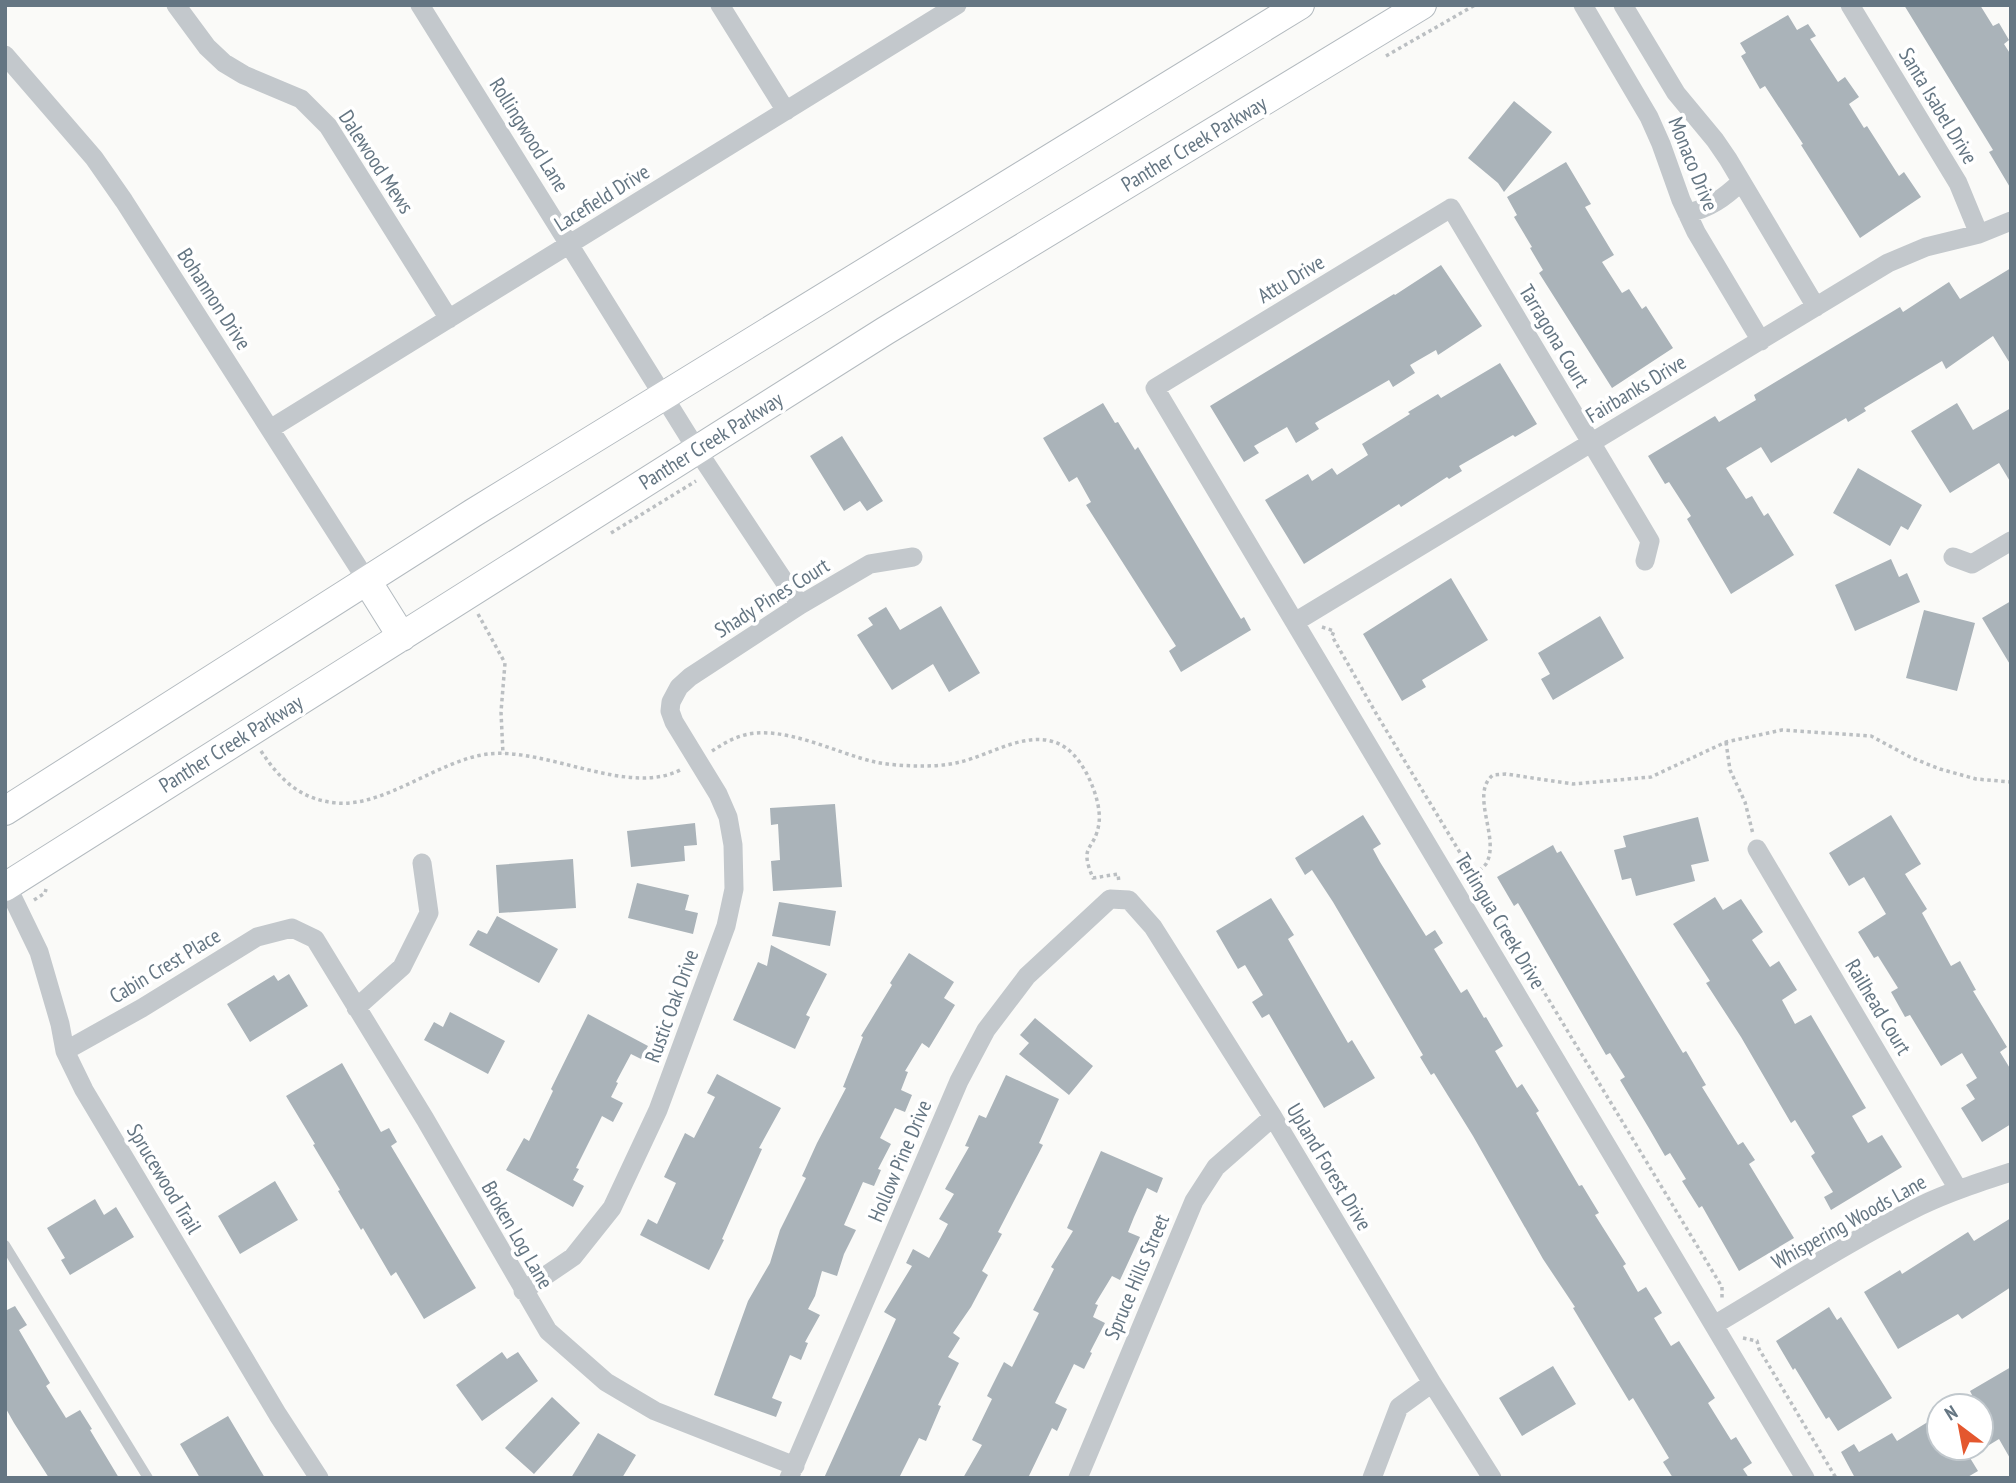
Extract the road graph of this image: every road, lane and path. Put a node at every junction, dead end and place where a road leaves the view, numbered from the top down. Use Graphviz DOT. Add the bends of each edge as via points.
graph roads {
  1 [pos="176,5"];
  2 [pos="420,5"];
  3 [pos="720,5"];
  4 [pos="957,5"];
  5 [pos="1300,5"];
  6 [pos="1422,5"];
  7 [pos="1583,5"];
  8 [pos="1623,5"];
  9 [pos="1850,5"];
  10 [pos="5,55"];
  11 [pos="786,111"];
  12 [pos="1741,182"];
  13 [pos="1451,208"];
  14 [pos="1687,213"];
  15 [pos="2011,221"];
  16 [pos="1979,234"];
  17 [pos="571,244"];
  18 [pos="1816,307"];
  19 [pos="449,319"];
  20 [pos="1761,341"];
  21 [pos="1155,388"];
  22 [pos="664,396"];
  23 [pos="270,429"];
  24 [pos="1592,443"];
  25 [pos="697,450"];
  26 [pos="2011,541"];
  27 [pos="1953,557"];
  28 [pos="913,558"];
  29 [pos="1645,561"];
  30 [pos="367,581"];
  31 [pos="800,605"];
  32 [pos="475,609"];
  33 [pos="1295,622"];
  34 [pos="1320,627"];
  35 [pos="402,637"];
  36 [pos="671,702"];
  37 [pos="1726,742"];
  38 [pos="258,747"];
  39 [pos="503,754"];
  40 [pos="698,760"];
  41 [pos="2011,782"];
  42 [pos="5,811"];
  43 [pos="1757,849"];
  44 [pos="422,863"];
  45 [pos="1473,874"];
  46 [pos="6,885"];
  47 [pos="1115,899"];
  48 [pos="292,928"];
  49 [pos="356,1008"];
  50 [pos="65,1051"];
  51 [pos="1273,1117"];
  52 [pos="2011,1172"];
  53 [pos="1958,1189"];
  54 [pos="5,1245"];
  55 [pos="523,1291"];
  56 [pos="1721,1302"];
  57 [pos="1714,1325"];
  58 [pos="1743,1338"];
  59 [pos="1432,1383"];
  60 [pos="792,1472"];
  61 [pos="148,1478"];
  62 [pos="319,1478"];
  63 [pos="1078,1478"];
  64 [pos="1372,1478"];
  65 [pos="1492,1478"];
  66 [pos="1805,1478"];
  67 [pos="1836,1478"];
  1 -- 19 [label="street, Dalewood Mews" via="224,63 301,99 328,126"];
  2 -- 17 [label="street, Rollingwood Lane"];
  3 -- 11 [label="street"];
  4 -- 11 [label="street, Lacefield Drive"];
  5 -- 22 [label="main road"];
  6 -- 25 [label="main road, Panther Creek Parkway"];
  7 -- 14 [label="street, Monaco Drive" via="1649,117"];
  8 -- 12 [label="street, Monaco Drive" via="1676,93 1716,140"];
  9 -- 16 [label="street, Santa Isabel Drive" via="1958,183"];
  10 -- 23 [label="street, Bohannon Drive" via="117,190"];
  11 -- 17 [label="street, Lacefield Drive"];
  12 -- 14 [label="street" via="1702,210"];
  12 -- 18 [label="street, Monaco Drive"];
  13 -- 21 [label="street, Attu Drive"];
  13 -- 24 [label="street, Tarragona Court"];
  14 -- 20 [label="street, Monaco Drive"];
  15 -- 16 [label="street, Fairbanks Drive"];
  16 -- 18 [label="street, Fairbanks Drive" via="1901,257"];
  17 -- 19 [label="street, Lacefield Drive"];
  17 -- 22 [label="street, Rollingwood Lane"];
  18 -- 20 [label="street, Fairbanks Drive"];
  19 -- 23 [label="street, Lacefield Drive"];
  20 -- 24 [label="street, Fairbanks Drive"];
  21 -- 33 [label="street, Terlingua Creek Drive"];
  22 -- 25 [label="street, Rollingwood Lane"];
  22 -- 30 [label="main road"];
  23 -- 30 [label="street, Bohannon Drive"];
  24 -- 29 [label="street, Tarragona Court" via="1650,541"];
  24 -- 33 [label="street, Fairbanks Drive"];
  25 -- 31 [label="street, Rollingwood Lane"];
  25 -- 35 [label="main road, Panther Creek Parkway"];
  26 -- 27 [label="street" via="1972,564"];
  28 -- 31 [label="street, Shady Pines Court" via="870,564"];
  30 -- 35 [label="main road"];
  30 -- 42 [label="main road"];
  31 -- 36 [label="street, Shady Pines Court" via="690,677"];
  32 -- 39 [label="path" via="505,663"];
  33 -- 57 [label="street, Terlingua Creek Drive"];
  34 -- 45 [label="path" via="1334,631 1332,636"];
  35 -- 46 [label="main road, Panther Creek Parkway"];
  36 -- 40 [label="street, Rustic Oak Drive" via="674,722"];
  37 -- 41 [label="path" via="1782,730 1871,736 1940,769"];
  37 -- 43 [label="path" via="1730,770 1745,802"];
  37 -- 45 [label="path" via="1651,777 1573,784 1493,775 1485,785 1492,845 1486,865"];
  38 -- 39 [label="path" via="277,775 296,790 337,803 358,802 437,769"];
  39 -- 40 [label="path" via="639,779 671,775"];
  40 -- 47 [label="path" via="742,735 771,733 876,762 921,766 961,762 1007,745 1037,740 1057,743 1069,750 1099,800 1099,824 1086,853 1087,863 1093,877 1118,874"];
  40 -- 55 [label="street, Rustic Oak Drive" via="728,817 733,845 734,889 726,926 658,1110 612,1208 573,1256"];
  43 -- 53 [label="street, Railhead Court"];
  44 -- 49 [label="street" via="429,913 402,967"];
  45 -- 56 [label="path" via="1722,1287"];
  46 -- 50 [label="street, Sprucewood Trail" via="39,952"];
  47 -- 51 [label="street, Upland Forest Drive" via="1129,900 1153,926"];
  47 -- 60 [label="street, Hollow Pine Drive" via="1027,976 986,1030 953,1094"];
  48 -- 49 [label="street, Broken Log Lane" via="315,939"];
  48 -- 50 [label="street, Cabin Crest Place" via="257,936"];
  49 -- 55 [label="street, Broken Log Lane"];
  50 -- 62 [label="street, Sprucewood Trail"];
  51 -- 59 [label="street, Upland Forest Drive"];
  51 -- 63 [label="street, Spruce Hills Street" via="1216,1167 1194,1201"];
  52 -- 53 [label="street, Whispering Woods Lane"];
  53 -- 57 [label="street, Whispering Woods Lane" via="1878,1228"];
  54 -- 61 [label="lane"];
  55 -- 60 [label="street, Broken Log Lane" via="548,1331 606,1382 655,1410"];
  57 -- 66 [label="street, Terlingua Creek Drive"];
  58 -- 67 [label="path" via="1758,1340 1759,1349"];
  59 -- 64 [label="street" via="1399,1407"];
  59 -- 65 [label="street, Upland Forest Drive"];
}
